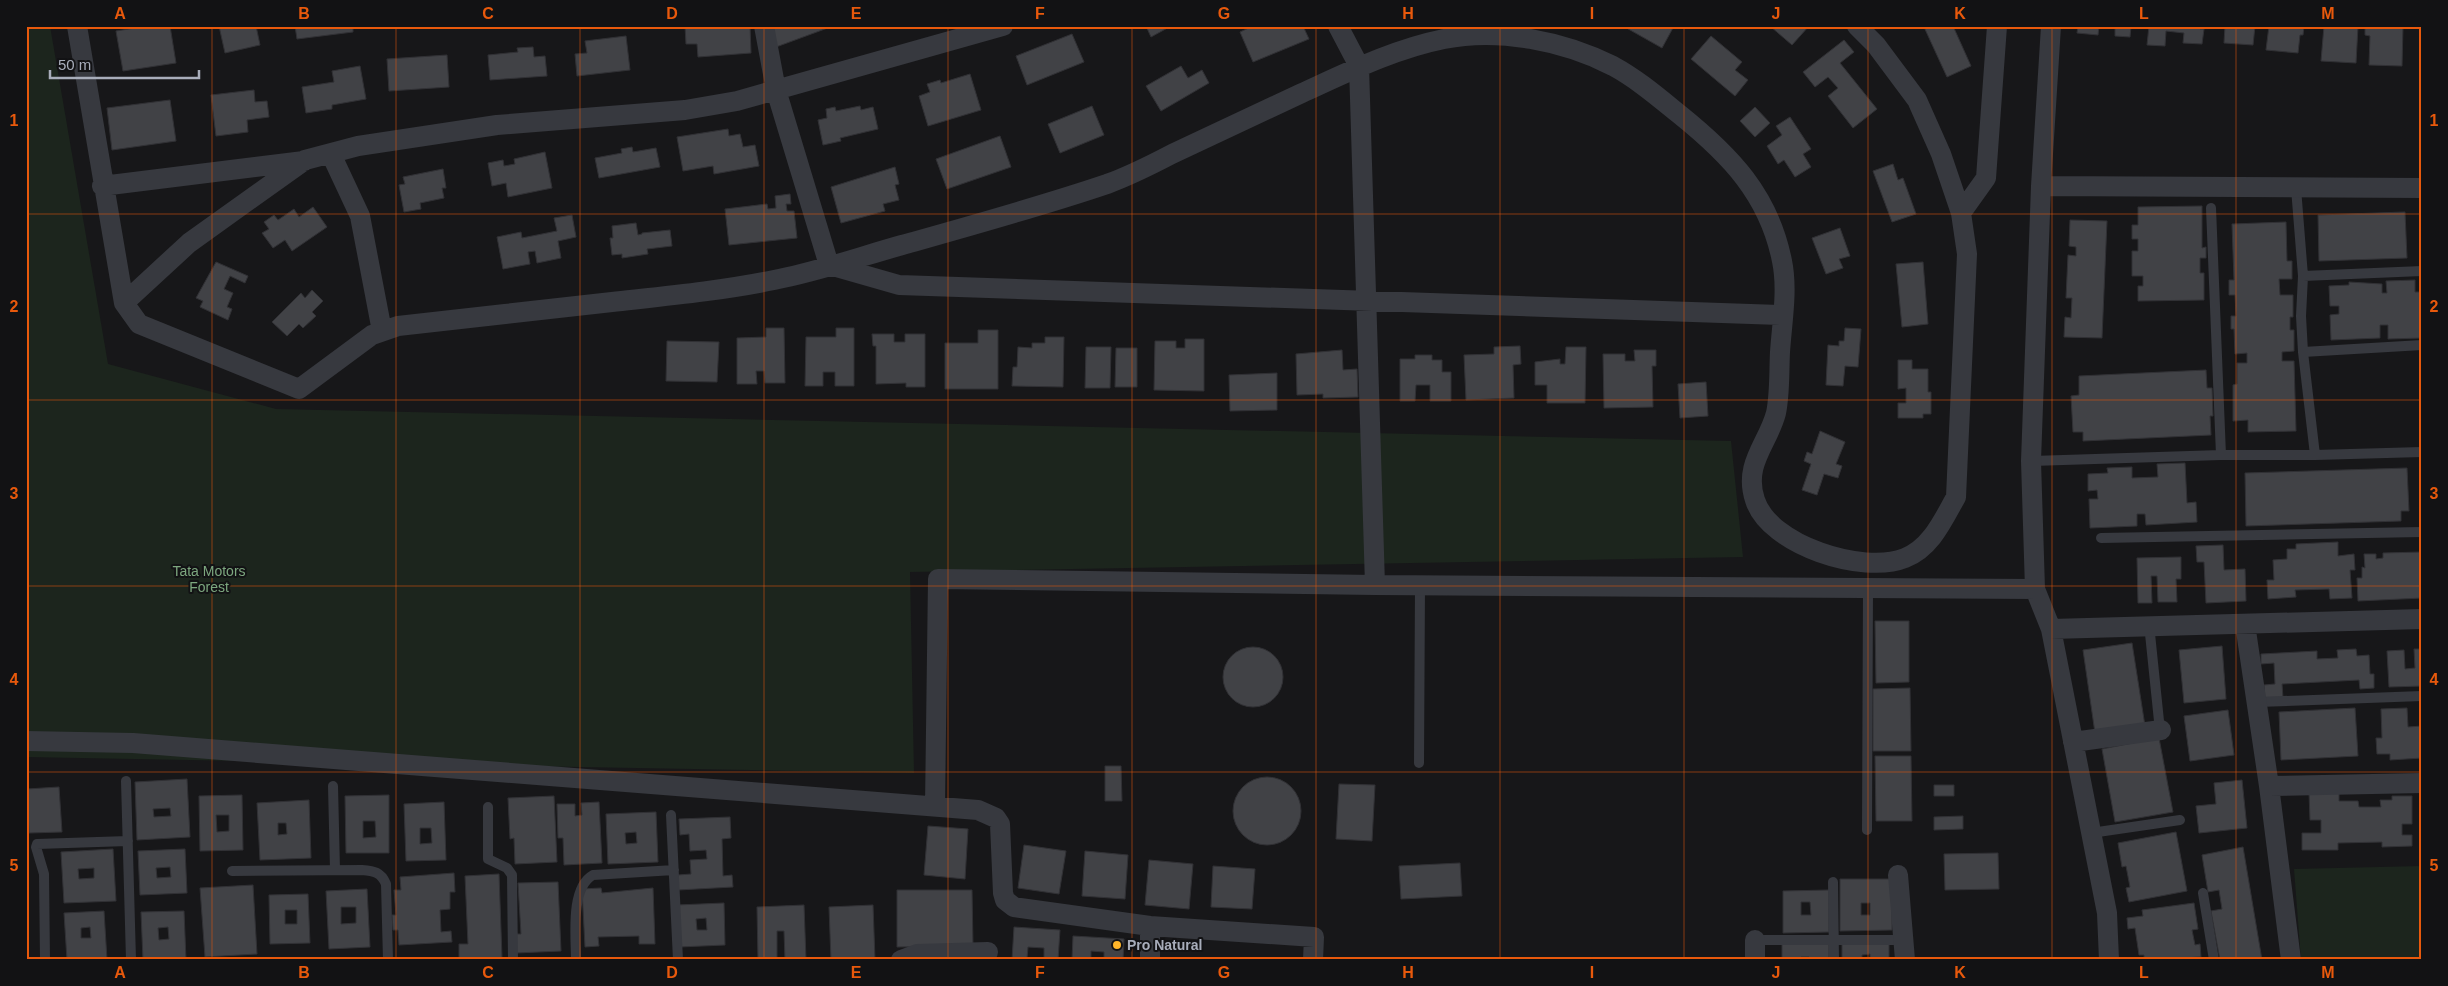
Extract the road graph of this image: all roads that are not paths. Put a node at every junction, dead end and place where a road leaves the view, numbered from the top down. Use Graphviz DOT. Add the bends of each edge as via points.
graph roads {
  1 [pos="77,26"];
  2 [pos="764,26"];
  3 [pos="1003,26"];
  4 [pos="1338,26"];
  5 [pos="1857,26"];
  6 [pos="1997,26"];
  7 [pos="2051,26"];
  8 [pos="1359,66"];
  9 [pos="776,90"];
  10 [pos="332,154"];
  11 [pos="305,160"];
  12 [pos="102,186"];
  13 [pos="2041,186"];
  14 [pos="2296,188"];
  15 [pos="2422,188"];
  16 [pos="2211,208"];
  17 [pos="1961,213"];
  18 [pos="829,266"];
  19 [pos="2422,271"];
  20 [pos="2303,276"];
  21 [pos="1368,301"];
  22 [pos="124,303"];
  23 [pos="1782,314"];
  24 [pos="382,331"];
  25 [pos="2422,345"];
  26 [pos="2303,352"];
  27 [pos="2422,452"];
  28 [pos="2221,454"];
  29 [pos="2314,455"];
  30 [pos="2031,461"];
  31 [pos="2422,532"];
  32 [pos="2101,538"];
  33 [pos="1375,585"];
  34 [pos="1420,586"];
  35 [pos="1868,588"];
  36 [pos="2035,589"];
  37 [pos="2422,619"];
  38 [pos="2149,624"];
  39 [pos="2245,624"];
  40 [pos="2051,628"];
  41 [pos="2422,696"];
  42 [pos="2257,702"];
  43 [pos="2160,726"];
  44 [pos="26,741"];
  45 [pos="2073,742"];
  46 [pos="1419,763"];
  47 [pos="126,781"];
  48 [pos="2422,783"];
  49 [pos="333,786"];
  50 [pos="2269,786"];
  51 [pos="936,806"];
  52 [pos="488,807"];
  53 [pos="671,814"];
  54 [pos="2180,820"];
  55 [pos="1867,830"];
  56 [pos="2091,833"];
  57 [pos="128,841"];
  58 [pos="335,870"];
  59 [pos="674,870"];
  60 [pos="232,871"];
  61 [pos="1898,875"];
  62 [pos="1833,882"];
  63 [pos="2204,893"];
  64 [pos="1150,926"];
  65 [pos="1834,941"];
  66 [pos="1755,950"];
  67 [pos="1904,950"];
  68 [pos="988,952"];
  69 [pos="45,960"];
  70 [pos="131,960"];
  71 [pos="388,960"];
  72 [pos="513,960"];
  73 [pos="576,960"];
  74 [pos="678,960"];
  75 [pos="901,960"];
  76 [pos="1150,960"];
  77 [pos="1313,960"];
  78 [pos="1834,960"];
  79 [pos="2109,960"];
  80 [pos="2214,960"];
  81 [pos="2290,960"];
  1 -- 12 [label="street"];
  2 -- 9 [label="street"];
  3 -- 9 [label="street"];
  4 -- 8 [label="street"];
  5 -- 17 [label="street" via="1876,45 1917,100 1941,154"];
  6 -- 17 [label="street" via="1986,178"];
  7 -- 13 [label="street"];
  8 -- 18 [label="street" via="1118,180 1054,202"];
  8 -- 21 [label="street"];
  8 -- 23 [label="street" via="1424,43 1480,36 1547,43 1618,69 1712,141 1757,192 1781,256 1785,280"];
  9 -- 10 [label="street" via="685,110 497,125 358,146"];
  9 -- 18 [label="street"];
  10 -- 11 [label="street"];
  10 -- 24 [label="street" via="360,216"];
  11 -- 12 [label="street"];
  11 -- 22 [label="street" via="189,244"];
  12 -- 22 [label="street"];
  13 -- 14 [label="street"];
  13 -- 30 [label="street"];
  14 -- 15 [label="street"];
  14 -- 20 [label="lane"];
  16 -- 28 [label="lane"];
  17 -- 23 [label="street" via="1967,254 1956,497 1923,548 1903,559 1880,563 1843,559 1782,535 1762,517 1753,496 1752,469 1776,415"];
  18 -- 21 [label="street" via="899,285"];
  18 -- 24 [label="street" via="778,280 711,292 398,326"];
  19 -- 20 [label="lane"];
  20 -- 26 [label="lane"];
  21 -- 23 [label="street"];
  21 -- 33 [label="street"];
  22 -- 24 [label="street" via="139,324 299,389"];
  25 -- 26 [label="lane"];
  26 -- 29 [label="lane"];
  27 -- 29 [label="lane"];
  28 -- 29 [label="lane"];
  28 -- 30 [label="lane"];
  30 -- 36 [label="street"];
  31 -- 32 [label="lane"];
  33 -- 34 [label="street"];
  33 -- 51 [label="street" via="938,579"];
  34 -- 35 [label="street"];
  34 -- 46 [label="lane"];
  35 -- 36 [label="street"];
  35 -- 55 [label="lane"];
  36 -- 40 [label="street"];
  37 -- 39 [label="street"];
  38 -- 39 [label="street"];
  38 -- 40 [label="street"];
  38 -- 43 [label="lane"];
  39 -- 42 [label="street"];
  40 -- 45 [label="street"];
  41 -- 42 [label="lane"];
  42 -- 50 [label="street"];
  43 -- 45 [label="street"];
  44 -- 51 [label="street" via="132,743"];
  45 -- 56 [label="street"];
  47 -- 57 [label="lane"];
  48 -- 50 [label="street"];
  49 -- 58 [label="lane"];
  50 -- 81 [label="street"];
  51 -- 64 [label="street" via="978,810 996,818 1002,837 1003,893 1008,905"];
  52 -- 72 [label="lane" via="488,859 512,875"];
  53 -- 59 [label="lane"];
  54 -- 56 [label="lane"];
  56 -- 79 [label="street" via="2107,914"];
  57 -- 69 [label="lane" via="37,844 44,874"];
  57 -- 70 [label="lane"];
  58 -- 60 [label="lane"];
  58 -- 71 [label="lane" via="362,870 382,876 386,884"];
  59 -- 73 [label="lane" via="593,875 585,880 577,899"];
  59 -- 74 [label="lane"];
  61 -- 67 [label="street"];
  62 -- 65 [label="lane"];
  63 -- 80 [label="lane"];
  64 -- 76 [label="street"];
  64 -- 77 [label="street" via="1314,937"];
  65 -- 66 [label="lane"];
  65 -- 67 [label="lane"];
  65 -- 78 [label="lane"];
  68 -- 75 [label="street" via="917,954"];
}
